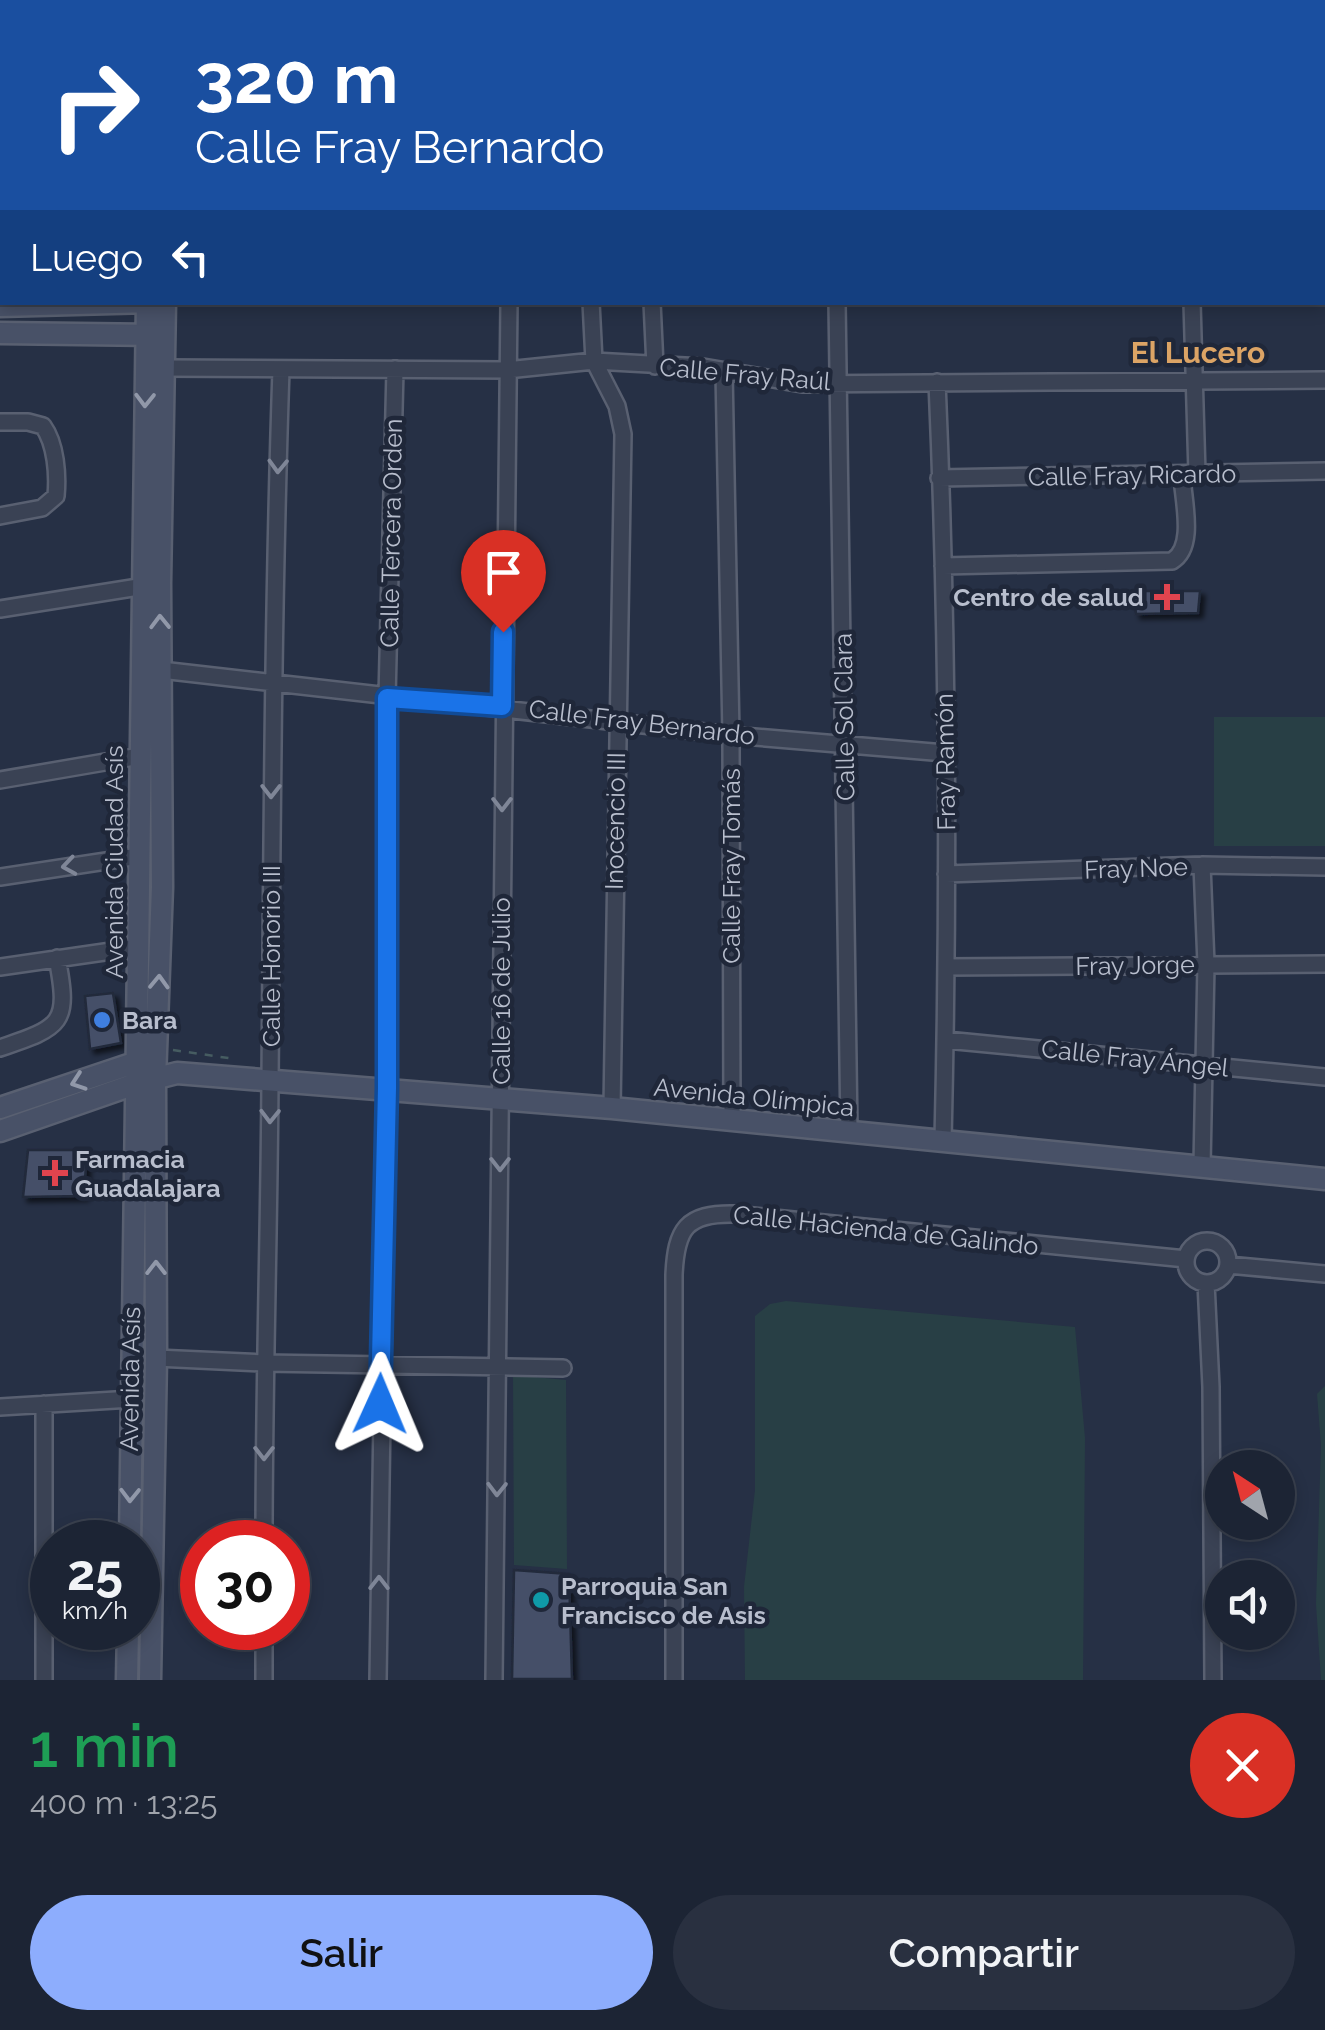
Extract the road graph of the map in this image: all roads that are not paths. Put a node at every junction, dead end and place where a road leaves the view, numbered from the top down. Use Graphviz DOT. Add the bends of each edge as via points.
graph roads {
  1 [pos="50,305"];
  2 [pos="149,305"];
  3 [pos="164,305"];
  4 [pos="509,305"];
  5 [pos="591,305"];
  6 [pos="652,305"];
  7 [pos="837,305"];
  8 [pos="1192,305"];
  9 [pos="0,306"];
  10 [pos="0,334"];
  11 [pos="156,336"];
  12 [pos="594,362"];
  13 [pos="655,366"];
  14 [pos="165,368"];
  15 [pos="281,369"];
  16 [pos="394,369"];
  17 [pos="507,370"];
  18 [pos="724,371"];
  19 [pos="1195,380"];
  20 [pos="1325,380"];
  21 [pos="937,382"];
  22 [pos="838,384"];
  23 [pos="0,422"];
  24 [pos="1325,471"];
  25 [pos="1189,475"];
  26 [pos="940,478"];
  27 [pos="0,516"];
  28 [pos="943,566"];
  29 [pos="150,585"];
  30 [pos="0,609"];
  31 [pos="160,670"];
  32 [pos="272,682"];
  33 [pos="387,698"];
  34 [pos="502,706"];
  35 [pos="616,719"];
  36 [pos="731,734"];
  37 [pos="844,742"];
  38 [pos="945,753"];
  39 [pos="140,756"];
  40 [pos="0,780"];
  41 [pos="138,856"];
  42 [pos="1202,865"];
  43 [pos="1325,866"];
  44 [pos="946,874"];
  45 [pos="0,877"];
  46 [pos="139,947"];
  47 [pos="58,958"];
  48 [pos="1206,964"];
  49 [pos="1325,964"];
  50 [pos="0,967"];
  51 [pos="946,967"];
  52 [pos="946,1040"];
  53 [pos="0,1048"];
  54 [pos="1203,1064"];
  55 [pos="147,1071"];
  56 [pos="1325,1077"];
  57 [pos="270,1079"];
  58 [pos="387,1088"];
  59 [pos="500,1101"];
  60 [pos="0,1108"];
  61 [pos="612,1108"];
  62 [pos="732,1121"];
  63 [pos="0,1131"];
  64 [pos="850,1132"];
  65 [pos="944,1142"];
  66 [pos="1202,1166"];
  67 [pos="1325,1178"];
  68 [pos="1186,1260"];
  69 [pos="1228,1265"];
  70 [pos="1325,1274"];
  71 [pos="1206,1283"];
  72 [pos="156,1358"];
  73 [pos="264,1364"];
  74 [pos="380,1364"];
  75 [pos="496,1365"];
  76 [pos="564,1368"];
  77 [pos="132,1399"];
  78 [pos="44,1404"];
  79 [pos="0,1407"];
  80 [pos="130,1520"];
  81 [pos="264,1520"];
  82 [pos="127,1650"];
  83 [pos="264,1650"];
  84 [pos="44,1680"];
  85 [pos="126,1680"];
  86 [pos="150,1680"];
  87 [pos="264,1680"];
  88 [pos="378,1680"];
  89 [pos="494,1680"];
  90 [pos="674,1680"];
  91 [pos="1212,1680"];
  1 -- 9 [label="street"];
  2 -- 11 [label="street, Avenida Ciudad Asís"];
  3 -- 11 [label="street, Avenida Ciudad Asís"];
  4 -- 17 [label="street, Calle 16 de Julio"];
  5 -- 12 [label="street"];
  6 -- 13 [label="street"];
  7 -- 22 [label="street, Calle Sol Clara"];
  8 -- 19 [label="street"];
  10 -- 11 [label="street"];
  11 -- 14 [label="street, Avenida Ciudad Asís"];
  11 -- 29 [label="street, Avenida Ciudad Asís, one-way"];
  12 -- 13 [label="street, Calle Fray Raúl"];
  12 -- 17 [label="street, Calle Fray Raúl"];
  12 -- 35 [label="street, Inocencio III" via="623,434"];
  13 -- 18 [label="street, Calle Fray Raúl"];
  14 -- 15 [label="street, Calle Fray Raúl"];
  14 -- 29 [label="street, Avenida Ciudad Asís"];
  15 -- 16 [label="street, Calle Fray Raúl"];
  15 -- 32 [label="street, Calle Honorio III, one-way"];
  16 -- 17 [label="street, Calle Fray Raúl"];
  16 -- 33 [label="street, Calle Tercera Orden"];
  17 -- 34 [label="street, Calle 16 de Julio"];
  18 -- 22 [label="street, Calle Fray Raúl"];
  18 -- 36 [label="street, Calle Fray Tomás"];
  19 -- 20 [label="street, Calle Fray Raúl"];
  19 -- 21 [label="street, Calle Fray Raúl"];
  19 -- 25 [label="street"];
  21 -- 22 [label="street, Calle Fray Raúl"];
  21 -- 26 [label="street, Fray Ramón"];
  22 -- 37 [label="street, Calle Sol Clara"];
  23 -- 27 [label="street" via="43,426 56,482 56,496 42,508"];
  24 -- 25 [label="street, Calle Fray Ricardo"];
  25 -- 26 [label="street, Calle Fray Ricardo"];
  25 -- 28 [label="street" via="1186,546 1172,562"];
  26 -- 28 [label="street, Fray Ramón"];
  28 -- 38 [label="street, Fray Ramón"];
  29 -- 30 [label="street"];
  31 -- 29 [label="street, Avenida Ciudad Asís, one-way"];
  29 -- 39 [label="street, Avenida Ciudad Asís"];
  31 -- 32 [label="street, Calle Fray Bernardo"];
  55 -- 31 [label="street, Avenida Ciudad Asís, one-way" via="162,887"];
  32 -- 33 [label="street, Calle Fray Bernardo"];
  32 -- 57 [label="street, Calle Honorio III, one-way"];
  33 -- 34 [label="street, Calle Fray Bernardo"];
  33 -- 58 [label="street, Calle Tercera Orden"];
  34 -- 35 [label="street, Calle Fray Bernardo"];
  34 -- 59 [label="street, Calle 16 de Julio, one-way"];
  35 -- 36 [label="street, Calle Fray Bernardo"];
  35 -- 61 [label="street, Inocencio III"];
  36 -- 37 [label="street, Calle Fray Bernardo"];
  36 -- 62 [label="street, Calle Fray Tomás"];
  37 -- 38 [label="street, Calle Fray Bernardo"];
  37 -- 64 [label="street, Calle Sol Clara"];
  38 -- 44 [label="street, Fray Ramón"];
  39 -- 40 [label="street"];
  39 -- 41 [label="street, Avenida Ciudad Asís"];
  41 -- 45 [label="street, one-way"];
  41 -- 46 [label="street, Avenida Ciudad Asís"];
  42 -- 43 [label="street, Fray Noe"];
  42 -- 44 [label="street, Fray Noe"];
  42 -- 48 [label="street"];
  44 -- 51 [label="street, Fray Ramón"];
  46 -- 47 [label="street"];
  46 -- 55 [label="street, Avenida Ciudad Asís"];
  47 -- 50 [label="street"];
  47 -- 53 [label="street" via="62,1013 47,1030"];
  48 -- 49 [label="street, Fray Jorge"];
  48 -- 51 [label="street, Fray Jorge"];
  48 -- 54 [label="street"];
  51 -- 52 [label="street, Fray Ramón"];
  52 -- 54 [label="street, Calle Fray Ángel"];
  52 -- 65 [label="street, Fray Ramón"];
  54 -- 56 [label="street, Calle Fray Ángel"];
  54 -- 66 [label="street"];
  55 -- 57 [label="street, Avenida Olímpica"];
  55 -- 60 [label="street, one-way"];
  55 -- 63 [label="street"];
  72 -- 55 [label="street, Avenida Asís, one-way"];
  55 -- 77 [label="street, Avenida Ciudad Asís"];
  57 -- 58 [label="street, Avenida Olímpica"];
  57 -- 73 [label="street, Calle Honorio III, one-way"];
  58 -- 59 [label="street, Avenida Olímpica"];
  58 -- 74 [label="street, Calle Tercera Orden"];
  59 -- 61 [label="street, Avenida Olímpica"];
  59 -- 75 [label="street, Calle 16 de Julio, one-way"];
  61 -- 62 [label="street, Avenida Olímpica"];
  62 -- 64 [label="street, Avenida Olímpica"];
  64 -- 65 [label="street, Avenida Olímpica"];
  65 -- 66 [label="street, Avenida Olímpica"];
  66 -- 67 [label="street, Avenida Olímpica"];
  68 -- 69 [label="street" via="1191,1247 1210,1240 1226,1252"];
  68 -- 71 [label="street" via="1193,1278"];
  68 -- 90 [label="street, Calle Hacienda de Galindo" via="734,1214 699,1217 687,1225 678,1237 674,1275"];
  69 -- 70 [label="street"];
  69 -- 71 [label="street"];
  71 -- 91 [label="street"];
  72 -- 73 [label="street"];
  72 -- 86 [label="street, Avenida Asís"];
  73 -- 74 [label="street"];
  73 -- 81 [label="street, Calle Honorio III, one-way"];
  74 -- 75 [label="street"];
  88 -- 74 [label="street, one-way"];
  75 -- 76 [label="street"];
  75 -- 89 [label="street, Calle 16 de Julio, one-way"];
  77 -- 78 [label="street"];
  77 -- 80 [label="street, Avenida Ciudad Asís, one-way"];
  78 -- 79 [label="street"];
  78 -- 84 [label="street"];
  82 -- 85 [label="street"];
  83 -- 87 [label="street"];
}
